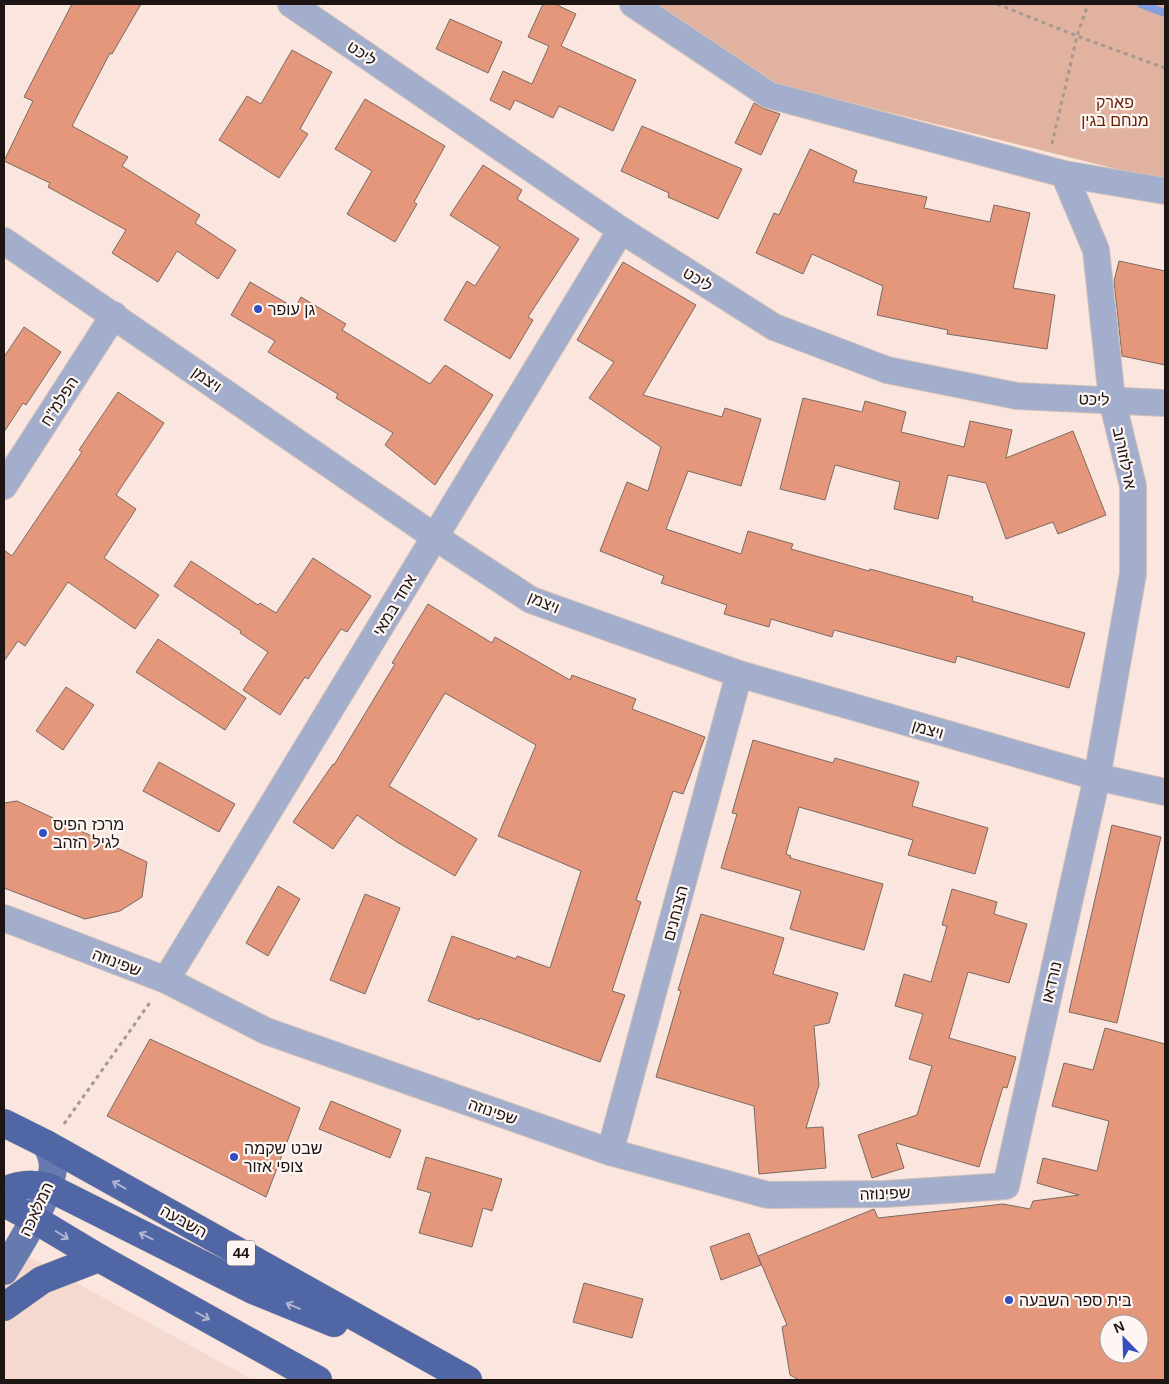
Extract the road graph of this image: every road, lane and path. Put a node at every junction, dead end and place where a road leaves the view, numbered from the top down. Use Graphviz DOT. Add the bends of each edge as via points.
graph roads {
  1 [pos="291,4"];
  2 [pos="633,4"];
  3 [pos="997,4"];
  4 [pos="1088,4"];
  5 [pos="1078,36"];
  6 [pos="1165,68"];
  7 [pos="1055,171"];
  8 [pos="1165,191"];
  9 [pos="622,230"];
  10 [pos="4,241"];
  11 [pos="114,315"];
  12 [pos="1112,400"];
  13 [pos="1165,403"];
  14 [pos="4,486"];
  15 [pos="435,536"];
  16 [pos="739,674"];
  17 [pos="1097,777"];
  18 [pos="1165,792"];
  19 [pos="4,918"];
  20 [pos="166,980"];
  21 [pos="4,1123"];
  22 [pos="71,1128"];
  23 [pos="46,1144"];
  24 [pos="610,1152"];
  25 [pos="1006,1186"];
  26 [pos="48,1187"];
  27 [pos="4,1191"];
  28 [pos="4,1203"];
  29 [pos="34,1218"];
  30 [pos="99,1258"];
  31 [pos="4,1272"];
  32 [pos="4,1308"];
  33 [pos="436,1363"];
  34 [pos="318,1380"];
  35 [pos="468,1380"];
  1 -- 9 [label="street, ליכט"];
  2 -- 7 [label="street" via="769,96"];
  3 -- 5 [label="path"];
  4 -- 5 [label="path"];
  5 -- 6 [label="path"];
  5 -- 7 [label="path"];
  7 -- 8 [label="street"];
  7 -- 12 [label="street, ארלוזורוב" via="1096,250"];
  9 -- 12 [label="street, ליכט" via="774,328 887,370 1017,396"];
  9 -- 15 [label="street, אחד במאי"];
  10 -- 11 [label="street, ויצמן"];
  11 -- 14 [label="street, הפלמ\"ח"];
  11 -- 15 [label="street, ויצמן"];
  12 -- 13 [label="street, ליכט"];
  12 -- 17 [label="street, ארלוזורוב" via="1133,486 1132,574"];
  15 -- 16 [label="street, ויצמן" via="532,600"];
  15 -- 20 [label="street, אחד במאי"];
  16 -- 17 [label="street, ויצמן"];
  16 -- 24 [label="street, הצנחנים"];
  17 -- 18 [label="street, ויצמן"];
  17 -- 25 [label="street, נורדאו"];
  19 -- 20 [label="street, שפינוזה"];
  20 -- 22 [label="path" via="64,1124"];
  20 -- 24 [label="street, שפינוזה" via="266,1031"];
  21 -- 23 [label="highway, השבעה / 44"];
  23 -- 26 [label="main road, המלאכה" via="53,1165"];
  33 -- 23 [label="highway, השבעה / 44, one-way"];
  24 -- 25 [label="street, שפינוזה" via="768,1195 886,1194"];
  26 -- 27 [label="highway" via="22,1185"];
  26 -- 29 [label="main road, המלאכה"];
  33 -- 26 [label="highway, one-way" via="254,1290"];
  28 -- 29 [label="highway"];
  29 -- 30 [label="highway, one-way"];
  29 -- 31 [label="main road, המלאכה"];
  30 -- 32 [label="highway" via="42,1280"];
  30 -- 34 [label="highway, one-way"];
  33 -- 35 [label="highway, השבעה / 44"];
}
